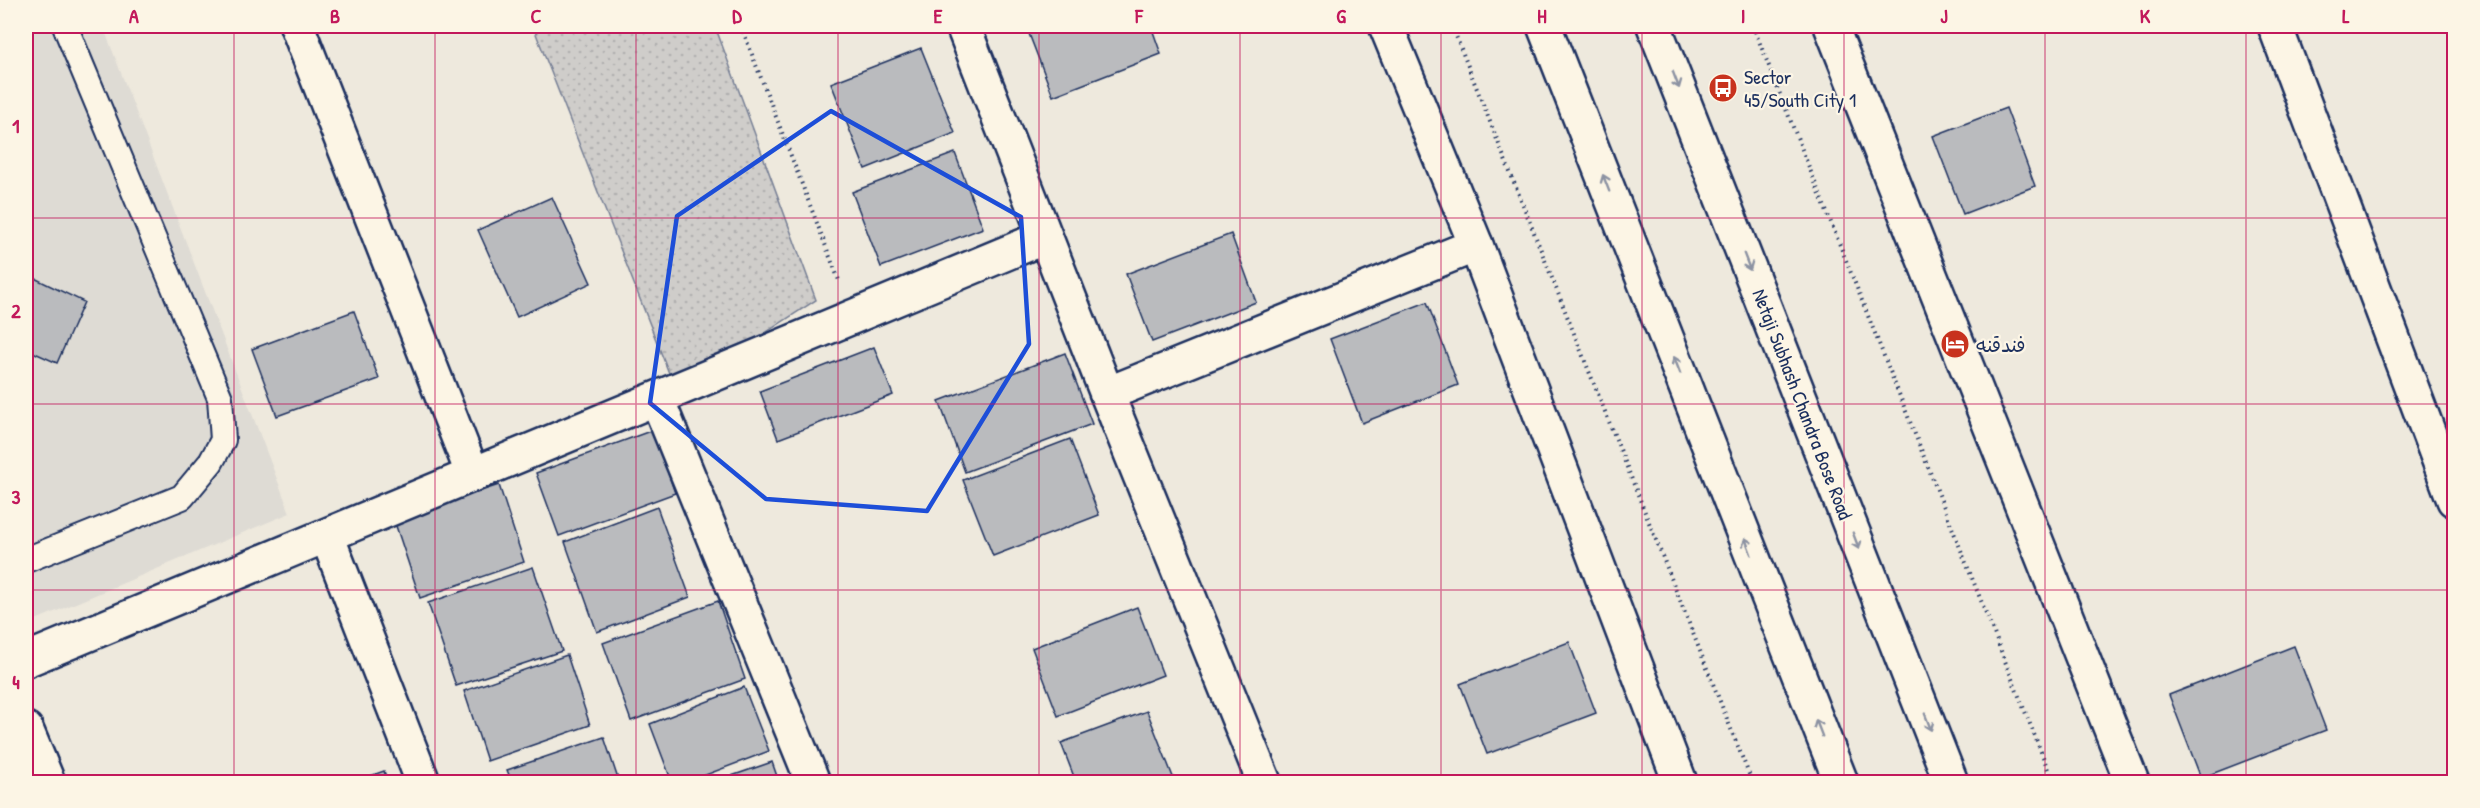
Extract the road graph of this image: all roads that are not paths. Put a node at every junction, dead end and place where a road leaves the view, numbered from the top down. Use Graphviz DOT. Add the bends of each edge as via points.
graph roads {
  1 [pos="64,26"];
  2 [pos="297,26"];
  3 [pos="963,26"];
  4 [pos="1386,26"];
  5 [pos="1544,26"];
  6 [pos="1654,26"];
  7 [pos="1831,26"];
  8 [pos="2275,26"];
  9 [pos="1045,237"];
  10 [pos="1476,245"];
  11 [pos="1107,394"];
  12 [pos="657,399"];
  13 [pos="473,475"];
  14 [pos="2454,500"];
  15 [pos="327,536"];
  16 [pos="26,560"];
  17 [pos="26,660"];
  18 [pos="26,729"];
  19 [pos="48,783"];
  20 [pos="423,783"];
  21 [pos="813,783"];
  22 [pos="1264,783"];
  23 [pos="1680,783"];
  24 [pos="1841,783"];
  25 [pos="1951,783"];
  26 [pos="2132,783"];
  1 -- 16 [label="lane" via="220,398 223,440 211,462 182,497"];
  2 -- 13 [label="street"];
  3 -- 9 [label="street"];
  4 -- 10 [label="street"];
  24 -- 5 [label="street, one-way"];
  6 -- 25 [label="street, Netaji Subhash Chandra Bose Road, one-way"];
  7 -- 26 [label="street"];
  8 -- 14 [label="street"];
  9 -- 11 [label="street"];
  9 -- 12 [label="street"];
  10 -- 11 [label="street"];
  10 -- 23 [label="street"];
  11 -- 22 [label="street"];
  12 -- 13 [label="street"];
  12 -- 21 [label="street"];
  13 -- 15 [label="street"];
  15 -- 17 [label="street"];
  15 -- 20 [label="street"];
  18 -- 19 [label="street"];
}
